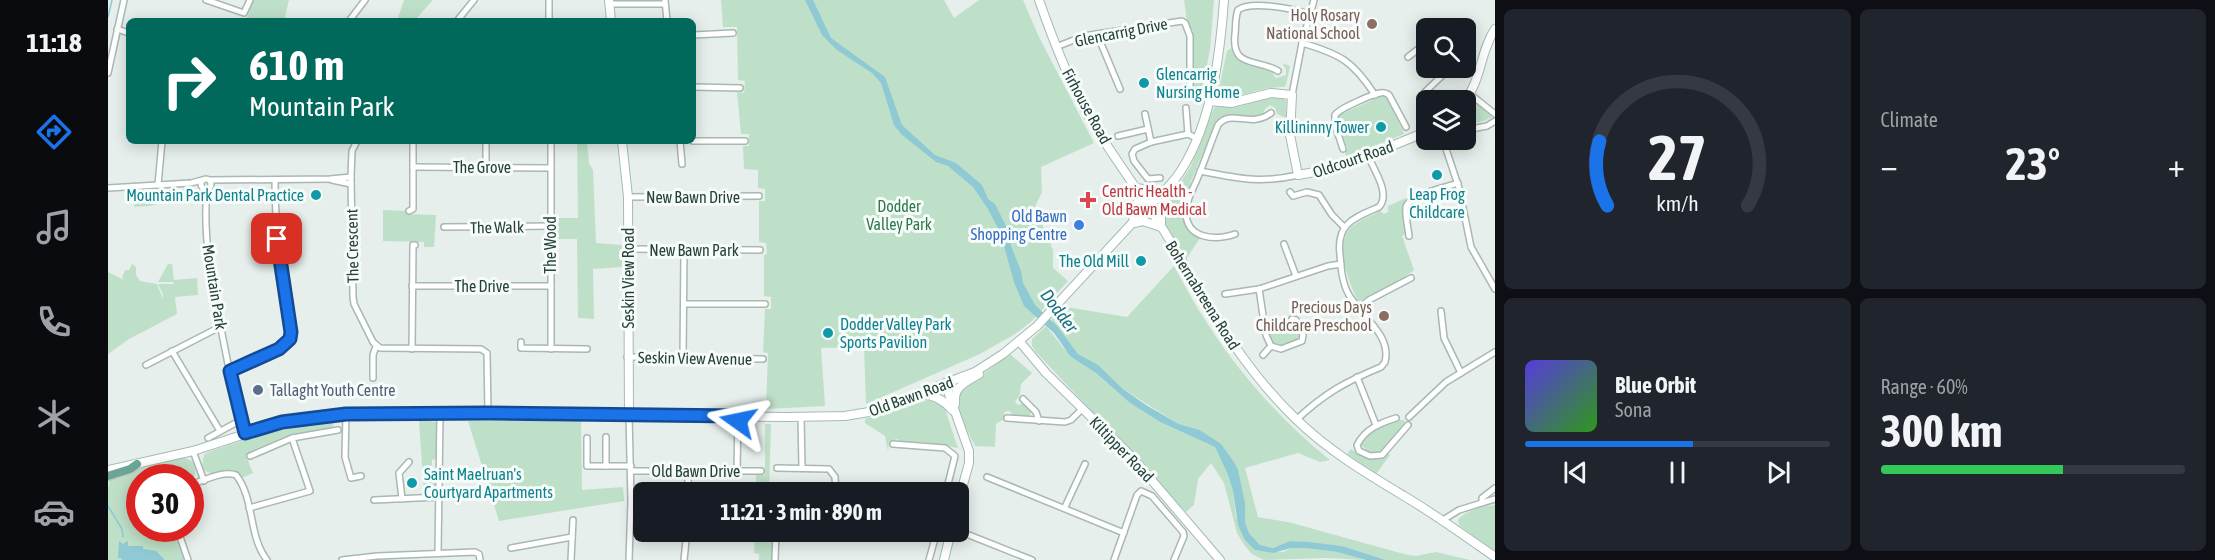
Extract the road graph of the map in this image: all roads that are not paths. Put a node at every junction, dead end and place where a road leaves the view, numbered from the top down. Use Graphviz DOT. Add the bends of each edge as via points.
graph roads {
  1 [pos="124,0"];
  2 [pos="206,0"];
  3 [pos="250,0"];
  4 [pos="365,0"];
  5 [pos="474,0"];
  6 [pos="549,0"];
  7 [pos="1039,0"];
  8 [pos="1224,0"];
  9 [pos="1314,0"];
  10 [pos="610,2"];
  11 [pos="665,2"];
  12 [pos="1309,14"];
  13 [pos="351,18"];
  14 [pos="459,18"];
  15 [pos="549,18"];
  16 [pos="611,18"];
  17 [pos="667,18"];
  18 [pos="117,29"];
  19 [pos="1495,29"];
  20 [pos="126,32"];
  21 [pos="733,33"];
  22 [pos="696,34"];
  23 [pos="1097,34"];
  24 [pos="1302,43"];
  25 [pos="1056,47"];
  26 [pos="1416,51"];
  27 [pos="1408,57"];
  28 [pos="1476,69"];
  29 [pos="1480,70"];
  30 [pos="1278,71"];
  31 [pos="108,73"];
  32 [pos="1440,78"];
  33 [pos="1190,85"];
  34 [pos="696,87"];
  35 [pos="740,88"];
  36 [pos="1120,88"];
  37 [pos="1427,90"];
  38 [pos="1471,90"];
  39 [pos="1292,95"];
  40 [pos="1375,95"];
  41 [pos="1209,101"];
  42 [pos="1476,102"];
  43 [pos="1186,108"];
  44 [pos="1271,112"];
  45 [pos="1145,114"];
  46 [pos="1495,114"];
  47 [pos="1495,121"];
  48 [pos="1406,127"];
  49 [pos="1476,128"];
  50 [pos="1148,129"];
  51 [pos="1188,134"];
  52 [pos="1118,136"];
  53 [pos="1416,136"];
  54 [pos="1196,138"];
  55 [pos="696,141"];
  56 [pos="745,141"];
  57 [pos="1151,142"];
  58 [pos="162,144"];
  59 [pos="356,144"];
  60 [pos="413,144"];
  61 [pos="486,144"];
  62 [pos="551,144"];
  63 [pos="622,144"];
  64 [pos="680,144"];
  65 [pos="1343,149"];
  66 [pos="1446,150"];
  67 [pos="1368,156"];
  68 [pos="682,165"];
  69 [pos="413,167"];
  70 [pos="486,168"];
  71 [pos="551,168"];
  72 [pos="1200,171"];
  73 [pos="1299,175"];
  74 [pos="351,177"];
  75 [pos="1160,178"];
  76 [pos="330,179"];
  77 [pos="275,180"];
  78 [pos="1458,183"];
  79 [pos="205,184"];
  80 [pos="351,184"];
  81 [pos="158,185"];
  82 [pos="110,188"];
  83 [pos="1137,189"];
  84 [pos="1167,190"];
  85 [pos="1290,192"];
  86 [pos="759,196"];
  87 [pos="628,197"];
  88 [pos="1148,206"];
  89 [pos="409,211"];
  90 [pos="1132,224"];
  91 [pos="550,226"];
  92 [pos="1161,226"];
  93 [pos="1344,226"];
  94 [pos="444,227"];
  95 [pos="1235,234"];
  96 [pos="1409,236"];
  97 [pos="1284,244"];
  98 [pos="415,245"];
  99 [pos="628,249"];
  100 [pos="760,250"];
  101 [pos="684,251"];
  102 [pos="1341,264"];
  103 [pos="1296,276"];
  104 [pos="1411,278"];
  105 [pos="412,286"];
  106 [pos="551,286"];
  107 [pos="1259,289"];
  108 [pos="1495,289"];
  109 [pos="1225,294"];
  110 [pos="684,304"];
  111 [pos="765,304"];
  112 [pos="1359,308"];
  113 [pos="1441,311"];
  114 [pos="1292,319"];
  115 [pos="214,330"];
  116 [pos="521,342"];
  117 [pos="1020,342"];
  118 [pos="376,346"];
  119 [pos="1271,346"];
  120 [pos="412,349"];
  121 [pos="550,349"];
  122 [pos="587,349"];
  123 [pos="172,351"];
  124 [pos="1495,352"];
  125 [pos="1003,354"];
  126 [pos="1263,355"];
  127 [pos="627,357"];
  128 [pos="683,358"];
  129 [pos="763,359"];
  130 [pos="146,365"];
  131 [pos="230,371"];
  132 [pos="1461,373"];
  133 [pos="1357,377"];
  134 [pos="373,378"];
  135 [pos="945,383"];
  136 [pos="921,394"];
  137 [pos="1023,399"];
  138 [pos="1082,409"];
  139 [pos="488,413"];
  140 [pos="346,414"];
  141 [pos="440,414"];
  142 [pos="629,415"];
  143 [pos="738,416"];
  144 [pos="957,416"];
  145 [pos="801,417"];
  146 [pos="1409,417"];
  147 [pos="1007,418"];
  148 [pos="1396,418"];
  149 [pos="241,420"];
  150 [pos="1296,420"];
  151 [pos="1039,421"];
  152 [pos="1376,425"];
  153 [pos="1408,425"];
  154 [pos="338,430"];
  155 [pos="220,431"];
  156 [pos="245,433"];
  157 [pos="606,436"];
  158 [pos="208,438"];
  159 [pos="292,438"];
  160 [pos="587,438"];
  161 [pos="893,444"];
  162 [pos="193,451"];
  163 [pos="250,456"];
  164 [pos="409,462"];
  165 [pos="137,464"];
  166 [pos="198,464"];
  167 [pos="1085,464"];
  168 [pos="606,466"];
  169 [pos="631,468"];
  170 [pos="777,468"];
  171 [pos="801,468"];
  172 [pos="126,469"];
  173 [pos="109,471"];
  174 [pos="688,471"];
  175 [pos="737,471"];
  176 [pos="761,471"];
  177 [pos="361,476"];
  178 [pos="987,477"];
  179 [pos="204,481"];
  180 [pos="688,482"];
  181 [pos="835,482"];
  182 [pos="948,482"];
  183 [pos="964,482"];
  184 [pos="1495,488"];
  185 [pos="439,497"];
  186 [pos="402,499"];
  187 [pos="1495,499"];
  188 [pos="374,500"];
  189 [pos="1482,502"];
  190 [pos="1065,507"];
  191 [pos="249,508"];
  192 [pos="573,520"];
  193 [pos="1443,520"];
  194 [pos="1124,532"];
  195 [pos="969,535"];
  196 [pos="572,537"];
  197 [pos="182,542"];
  198 [pos="686,542"];
  199 [pos="776,542"];
  200 [pos="934,542"];
  201 [pos="948,542"];
  202 [pos="511,548"];
  203 [pos="438,553"];
  204 [pos="1495,557"];
  205 [pos="378,558"];
  206 [pos="188,560"];
  207 [pos="267,560"];
  208 [pos="342,560"];
  209 [pos="480,560"];
  210 [pos="571,560"];
  211 [pos="629,560"];
  212 [pos="684,560"];
  213 [pos="775,560"];
  214 [pos="929,560"];
  215 [pos="944,560"];
  216 [pos="1032,560"];
  217 [pos="1114,560"];
  218 [pos="1174,560"];
  219 [pos="1220,560"];
  1 -- 18 [label="street"];
  2 -- 3 [label="street" via="244,13"];
  4 -- 13 [label="street"];
  5 -- 14 [label="street"];
  6 -- 15 [label="street"];
  7 -- 25 [label="main road, Firhouse Road"];
  8 -- 41 [label="main road" via="1219,56"];
  9 -- 12 [label="street"];
  10 -- 11 [label="street"];
  10 -- 16 [label="main road"];
  11 -- 17 [label="street"];
  12 -- 24 [label="street"];
  12 -- 30 [label="street" via="1250,5 1238,10 1234,42 1238,56"];
  18 -- 20 [label="street"];
  18 -- 31 [label="street"];
  19 -- 29 [label="main road"];
  21 -- 22 [label="street"];
  23 -- 25 [label="street, Glencarrig Drive"];
  23 -- 33 [label="street, Glencarrig Drive" via="1185,23 1190,36"];
  23 -- 36 [label="street"];
  24 -- 39 [label="street"];
  24 -- 40 [label="street" via="1350,63"];
  25 -- 83 [label="main road, Firhouse Road" via="1088,115"];
  26 -- 27 [label="street"];
  28 -- 29 [label="street"];
  29 -- 38 [label="main road"];
  32 -- 37 [label="street"];
  34 -- 35 [label="street"];
  39 -- 41 [label="main road" via="1271,93 1231,103"];
  39 -- 73 [label="main road, Oldcourt Road" via="1290,135"];
  40 -- 48 [label="street" via="1389,95"];
  40 -- 65 [label="street" via="1337,112 1335,125"];
  41 -- 54 [label="main road"];
  42 -- 46 [label="street"];
  43 -- 51 [label="street"];
  44 -- 72 [label="street" via="1257,120 1222,120"];
  45 -- 50 [label="street"];
  47 -- 49 [label="street"];
  50 -- 52 [label="street"];
  50 -- 57 [label="street"];
  51 -- 54 [label="street"];
  51 -- 57 [label="street"];
  53 -- 67 [label="main road, Oldcourt Road"];
  54 -- 84 [label="main road"];
  55 -- 56 [label="street"];
  57 -- 75 [label="street" via="1139,146 1132,154 1148,179"];
  58 -- 81 [label="street"];
  59 -- 74 [label="street, The Crescent"];
  60 -- 69 [label="street"];
  61 -- 70 [label="street"];
  62 -- 71 [label="street, The Wood"];
  63 -- 87 [label="main road, Seskin View Road"];
  64 -- 68 [label="street"];
  66 -- 78 [label="street"];
  67 -- 73 [label="main road, Oldcourt Road" via="1337,168"];
  67 -- 93 [label="street" via="1384,194 1383,203"];
  69 -- 70 [label="street, The Grove"];
  69 -- 89 [label="street" via="413,209"];
  70 -- 71 [label="street, The Grove"];
  71 -- 91 [label="street, The Wood"];
  72 -- 73 [label="street" via="1250,181"];
  72 -- 95 [label="street" via="1186,210 1190,225 1208,238"];
  74 -- 76 [label="street"];
  74 -- 80 [label="street, The Crescent"];
  76 -- 77 [label="street"];
  76 -- 80 [label="street"];
  77 -- 79 [label="street"];
  77 -- 131 [label="street" via="276,223 290,339 279,349"];
  78 -- 96 [label="street" via="1408,202"];
  78 -- 108 [label="street" via="1471,247"];
  79 -- 81 [label="street"];
  79 -- 131 [label="street, Mountain Park" via="210,271"];
  80 -- 118 [label="street, The Crescent" via="354,304"];
  81 -- 82 [label="street"];
  83 -- 84 [label="main road"];
  83 -- 88 [label="main road, Firhouse Road"];
  83 -- 90 [label="main road"];
  84 -- 88 [label="main road, Old Bawn Road"];
  84 -- 92 [label="main road"];
  85 -- 93 [label="street" via="1293,196 1307,192 1319,195"];
  86 -- 87 [label="street, New Bawn Drive"];
  87 -- 99 [label="main road, Seskin View Road"];
  88 -- 90 [label="main road, Old Bawn Road"];
  88 -- 92 [label="main road, Bohernabreena Road"];
  90 -- 92 [label="main road" via="1143,221"];
  90 -- 117 [label="main road, Old Bawn Road"];
  91 -- 94 [label="street, The Walk"];
  91 -- 106 [label="street, The Wood"];
  92 -- 150 [label="main road, Bohernabreena Road" via="1219,326"];
  93 -- 102 [label="street" via="1339,244"];
  97 -- 103 [label="street"];
  98 -- 105 [label="street"];
  99 -- 101 [label="street, New Bawn Park"];
  99 -- 127 [label="main road, Seskin View Road"];
  100 -- 101 [label="street, New Bawn Park"];
  101 -- 110 [label="street"];
  102 -- 103 [label="street"];
  102 -- 112 [label="street" via="1345,288"];
  103 -- 107 [label="street"];
  104 -- 112 [label="street"];
  105 -- 106 [label="street, The Drive"];
  105 -- 120 [label="street"];
  106 -- 121 [label="street, The Wood"];
  107 -- 109 [label="street"];
  107 -- 119 [label="street"];
  110 -- 111 [label="street"];
  110 -- 128 [label="street"];
  112 -- 133 [label="street" via="1378,332 1387,357 1381,367"];
  113 -- 132 [label="street" via="1444,338"];
  114 -- 119 [label="street" via="1303,335 1302,341 1281,349"];
  115 -- 123 [label="street"];
  116 -- 121 [label="street" via="521,348"];
  117 -- 125 [label="main road, Old Bawn Road"];
  117 -- 138 [label="main road, Kiltipper Road"];
  118 -- 120 [label="street"];
  118 -- 134 [label="street"];
  119 -- 126 [label="street"];
  120 -- 139 [label="street" via="481,349 487,353"];
  121 -- 122 [label="street"];
  123 -- 130 [label="street"];
  123 -- 155 [label="street"];
  124 -- 132 [label="street"];
  125 -- 135 [label="main road, Old Bawn Road" via="975,372"];
  125 -- 144 [label="main road" via="992,367 958,387"];
  127 -- 128 [label="street, Seskin View Avenue"];
  127 -- 142 [label="main road, Seskin View Road"];
  128 -- 129 [label="street, Seskin View Avenue"];
  131 -- 149 [label="street, Mountain Park"];
  132 -- 146 [label="street"];
  133 -- 150 [label="street" via="1318,399"];
  133 -- 152 [label="street"];
  135 -- 136 [label="main road, Old Bawn Road"];
  135 -- 144 [label="main road"];
  136 -- 144 [label="main road" via="937,397"];
  136 -- 145 [label="main road, Old Bawn Road" via="855,415"];
  137 -- 151 [label="street"];
  138 -- 151 [label="street" via="1065,422"];
  138 -- 219 [label="main road, Kiltipper Road" via="1131,456"];
  139 -- 141 [label="main road, Old Bawn Road"];
  139 -- 142 [label="main road, Old Bawn Road"];
  140 -- 141 [label="main road, Old Bawn Road"];
  140 -- 156 [label="main road, Old Bawn Road" via="282,422"];
  140 -- 177 [label="street" via="345,457 351,478"];
  141 -- 185 [label="street"];
  142 -- 143 [label="main road, Old Bawn Road"];
  142 -- 169 [label="street"];
  143 -- 145 [label="main road, Old Bawn Road"];
  143 -- 175 [label="street"];
  144 -- 183 [label="main road" via="969,451"];
  145 -- 171 [label="street"];
  147 -- 151 [label="street"];
  148 -- 152 [label="street"];
  149 -- 155 [label="street"];
  149 -- 156 [label="street, Mountain Park"];
  150 -- 193 [label="main road, Bohernabreena Road" via="1357,468"];
  152 -- 153 [label="street" via="1357,445 1359,451 1370,456 1382,455"];
  154 -- 159 [label="street"];
  155 -- 158 [label="street"];
  156 -- 162 [label="main road, Old Bawn Road"];
  157 -- 168 [label="street"];
  159 -- 163 [label="street"];
  159 -- 191 [label="street" via="310,491"];
  160 -- 168 [label="street" via="587,466"];
  161 -- 182 [label="street" via="951,450 955,456"];
  162 -- 165 [label="main road, Old Bawn Road"];
  162 -- 166 [label="street"];
  164 -- 186 [label="street" via="399,473"];
  167 -- 190 [label="street"];
  168 -- 169 [label="street, Old Bawn Drive"];
  169 -- 174 [label="street, Old Bawn Drive"];
  169 -- 211 [label="street"];
  170 -- 171 [label="street"];
  171 -- 181 [label="street" via="829,470"];
  172 -- 173 [label="main road"];
  174 -- 175 [label="street, Old Bawn Drive"];
  174 -- 180 [label="street"];
  175 -- 176 [label="street, Old Bawn Drive"];
  178 -- 190 [label="street"];
  179 -- 191 [label="street" via="224,474 236,475"];
  184 -- 189 [label="street" via="1485,494"];
  185 -- 186 [label="street"];
  185 -- 203 [label="street"];
  186 -- 188 [label="street"];
  187 -- 189 [label="street"];
  189 -- 193 [label="street"];
  190 -- 194 [label="street"];
  191 -- 207 [label="street"];
  192 -- 196 [label="street"];
  193 -- 204 [label="main road, Bohernabreena Road"];
  194 -- 217 [label="street"];
  194 -- 218 [label="street" via="1137,495 1145,491 1183,532"];
  195 -- 216 [label="street"];
  196 -- 202 [label="street"];
  196 -- 210 [label="street"];
  197 -- 206 [label="street"];
  198 -- 212 [label="street"];
  199 -- 213 [label="street"];
  200 -- 214 [label="street"];
  201 -- 215 [label="main road"];
  203 -- 205 [label="street"];
  203 -- 209 [label="street" via="475,552"];
  205 -- 208 [label="street"];
}
